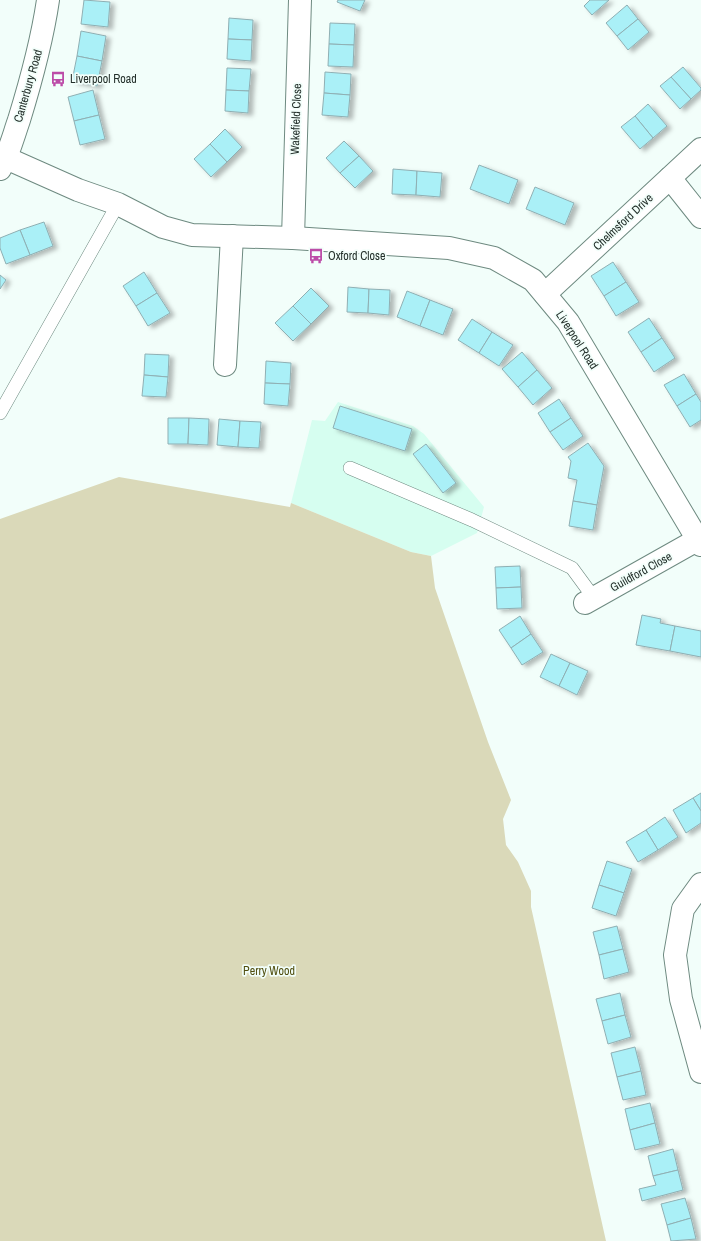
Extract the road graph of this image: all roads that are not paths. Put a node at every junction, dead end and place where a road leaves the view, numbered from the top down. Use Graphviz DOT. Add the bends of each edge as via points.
graph roads {
  1 [pos="48,0"];
  2 [pos="300,0"];
  3 [pos="701,149"];
  4 [pos="3,164"];
  5 [pos="670,178"];
  6 [pos="118,204"];
  7 [pos="701,217"];
  8 [pos="232,236"];
  9 [pos="293,238"];
  10 [pos="545,294"];
  11 [pos="225,365"];
  12 [pos="0,413"];
  13 [pos="350,468"];
  14 [pos="699,543"];
  15 [pos="590,601"];
  16 [pos="701,884"];
  17 [pos="701,1072"];
  1 -- 4 [label="street, Canterbury Road" via="27,95"];
  2 -- 9 [label="street, Wakefield Close"];
  3 -- 5 [label="street, Chelmsford Drive"];
  4 -- 6 [label="street, Liverpool Road"];
  5 -- 7 [label="street"];
  5 -- 10 [label="street, Chelmsford Drive"];
  6 -- 8 [label="street, Liverpool Road" via="163,227 192,234"];
  6 -- 12 [label="lane"];
  8 -- 9 [label="street, Liverpool Road"];
  8 -- 11 [label="street"];
  9 -- 10 [label="street, Liverpool Road" via="464,251 494,258 533,280"];
  10 -- 14 [label="street, Liverpool Road" via="568,322"];
  13 -- 15 [label="lane" via="472,520 572,568"];
  14 -- 15 [label="street, Guildford Close"];
  16 -- 17 [label="street" via="683,909 675,955 681,999"];
}
